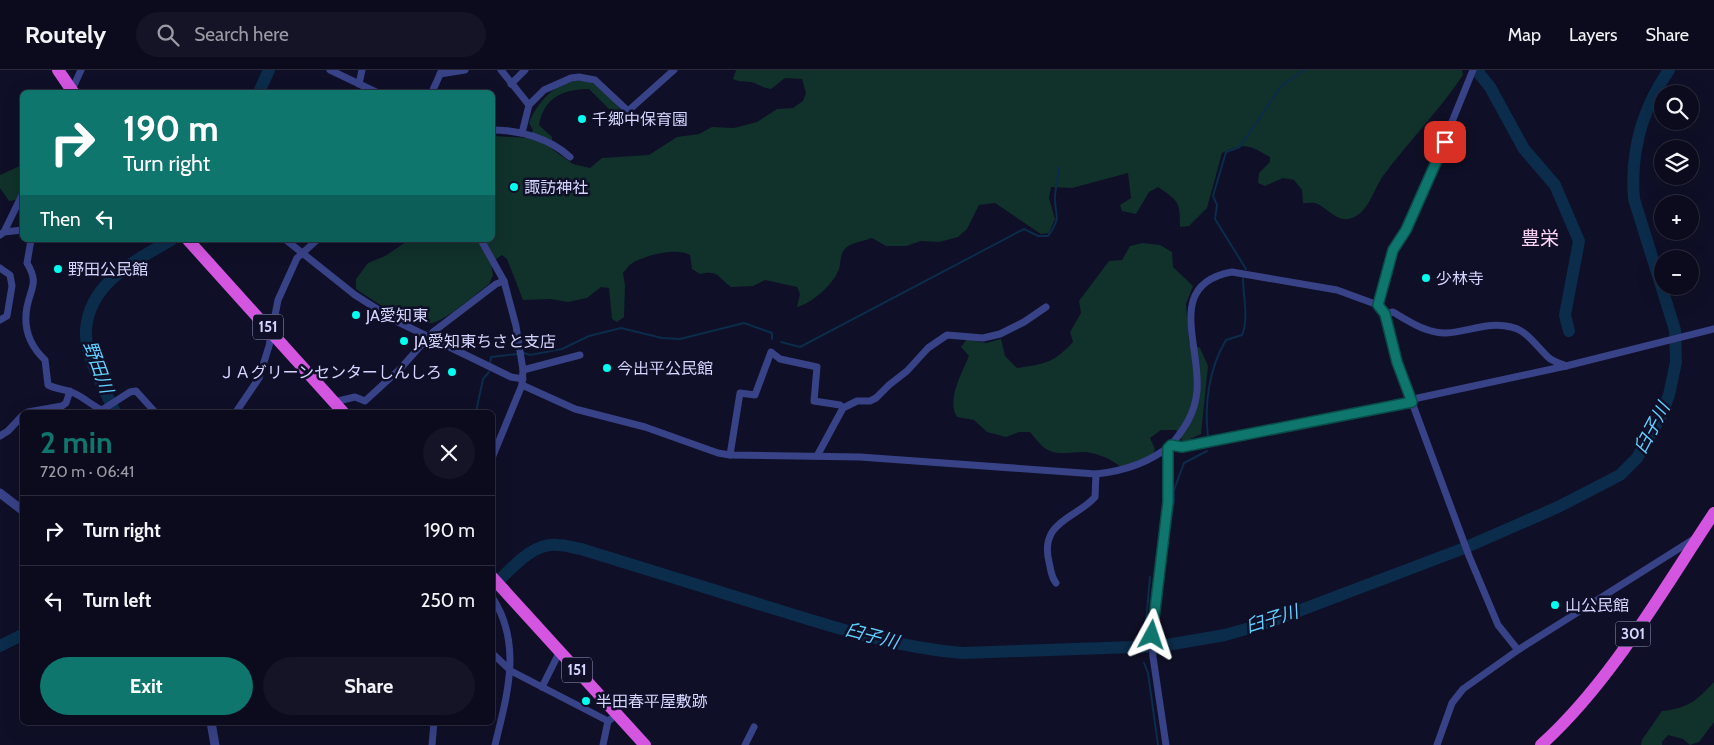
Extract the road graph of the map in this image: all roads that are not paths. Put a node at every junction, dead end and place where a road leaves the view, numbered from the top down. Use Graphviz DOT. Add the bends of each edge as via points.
graph roads {
  1 [pos="58,70"];
  2 [pos="81,70"];
  3 [pos="330,70"];
  4 [pos="362,70"];
  5 [pos="465,70"];
  6 [pos="501,70"];
  7 [pos="525,70"];
  8 [pos="672,70"];
  9 [pos="1473,70"];
  10 [pos="441,72"];
  11 [pos="359,84"];
  12 [pos="511,84"];
  13 [pos="71,90"];
  14 [pos="73,90"];
  15 [pos="372,90"];
  16 [pos="433,90"];
  17 [pos="529,105"];
  18 [pos="495,130"];
  19 [pos="522,133"];
  20 [pos="570,157"];
  21 [pos="20,199"];
  22 [pos="20,230"];
  23 [pos="2,234"];
  24 [pos="31,242"];
  25 [pos="190,242"];
  26 [pos="288,242"];
  27 [pos="315,242"];
  28 [pos="482,242"];
  29 [pos="301,253"];
  30 [pos="0,268"];
  31 [pos="504,281"];
  32 [pos="1378,305"];
  33 [pos="1046,307"];
  34 [pos="1385,314"];
  35 [pos="0,320"];
  36 [pos="1714,329"];
  37 [pos="271,330"];
  38 [pos="429,336"];
  39 [pos="580,355"];
  40 [pos="1566,366"];
  41 [pos="523,370"];
  42 [pos="522,382"];
  43 [pos="70,391"];
  44 [pos="334,402"];
  45 [pos="1412,402"];
  46 [pos="843,408"];
  47 [pos="39,410"];
  48 [pos="99,410"];
  49 [pos="99,410"];
  50 [pos="153,410"];
  51 [pos="237,410"];
  52 [pos="341,410"];
  53 [pos="20,418"];
  54 [pos="0,436"];
  55 [pos="1170,446"];
  56 [pos="495,450"];
  57 [pos="730,455"];
  58 [pos="817,456"];
  59 [pos="1096,474"];
  60 [pos="0,493"];
  61 [pos="20,508"];
  62 [pos="1714,513"];
  63 [pos="1698,536"];
  64 [pos="495,580"];
  65 [pos="1056,583"];
  66 [pos="495,601"];
  67 [pos="1518,650"];
  68 [pos="560,651"];
  69 [pos="495,656"];
  70 [pos="511,672"];
  71 [pos="542,687"];
  72 [pos="613,717"];
  73 [pos="212,725"];
  74 [pos="434,725"];
  75 [pos="754,727"];
  76 [pos="215,745"];
  77 [pos="432,745"];
  78 [pos="495,745"];
  79 [pos="603,745"];
  80 [pos="645,745"];
  81 [pos="745,745"];
  82 [pos="1166,745"];
  83 [pos="1438,745"];
  84 [pos="1541,745"];
  1 -- 13 [label="highway"];
  2 -- 14 [label="street"];
  3 -- 11 [label="street"];
  4 -- 11 [label="street"];
  5 -- 10 [label="street"];
  6 -- 12 [label="street"];
  7 -- 12 [label="street"];
  8 -- 17 [label="street" via="628,111 600,84 579,77 553,84"];
  9 -- 32 [label="street" via="1417,208 1393,250"];
  10 -- 16 [label="street"];
  11 -- 15 [label="street"];
  12 -- 17 [label="street"];
  17 -- 19 [label="street"];
  18 -- 19 [label="street"];
  19 -- 20 [label="street" via="555,144"];
  21 -- 23 [label="street"];
  22 -- 23 [label="street"];
  24 -- 43 [label="street" via="27,263 34,273 34,285 27,308 29,336 33,348 45,360 48,385"];
  25 -- 37 [label="highway, 151"];
  26 -- 29 [label="street"];
  27 -- 29 [label="street"];
  28 -- 31 [label="street"];
  29 -- 37 [label="street" via="278,300"];
  29 -- 38 [label="street" via="355,295 396,321"];
  30 -- 35 [label="street" via="10,275 12,286 7,316"];
  31 -- 38 [label="street"];
  31 -- 41 [label="street"];
  32 -- 34 [label="street"];
  32 -- 55 [label="street" via="1337,290 1232,272 1216,275 1205,282 1192,301 1191,316 1198,390 1185,429"];
  33 -- 46 [label="street" via="1000,334 983,338 947,335 928,348 876,398 857,401"];
  34 -- 40 [label="street" via="1393,312 1422,329 1435,332 1513,327 1527,335 1551,360"];
  34 -- 45 [label="street" via="1397,362"];
  36 -- 40 [label="street"];
  37 -- 44 [label="highway, 151"];
  37 -- 51 [label="street" via="259,378"];
  38 -- 42 [label="street"];
  38 -- 44 [label="street" via="400,369 365,400 355,397"];
  39 -- 41 [label="street"];
  40 -- 45 [label="street" via="1418,398"];
  41 -- 42 [label="street"];
  42 -- 56 [label="street"];
  42 -- 57 [label="street" via="575,409 645,427"];
  43 -- 47 [label="street" via="62,406"];
  43 -- 48 [label="street" via="90,401"];
  44 -- 52 [label="highway, 151"];
  45 -- 55 [label="street" via="1182,447"];
  45 -- 67 [label="street" via="1498,625"];
  46 -- 57 [label="street" via="814,401 817,366 780,359 771,352 755,395 740,392"];
  46 -- 58 [label="street"];
  49 -- 50 [label="street" via="130,392 136,392"];
  53 -- 54 [label="street"];
  55 -- 59 [label="street" via="1154,458 1128,469"];
  55 -- 82 [label="street" via="1168,502 1152,639"];
  57 -- 58 [label="street"];
  58 -- 59 [label="street"];
  59 -- 65 [label="street" via="1095,497 1069,515 1051,535 1048,558"];
  60 -- 61 [label="street"];
  62 -- 63 [label="highway, 301"];
  63 -- 67 [label="street"];
  63 -- 84 [label="highway, 301" via="1604,675 1569,718"];
  64 -- 68 [label="highway, 151"];
  66 -- 70 [label="street" via="502,614"];
  67 -- 83 [label="street" via="1463,689 1452,702"];
  68 -- 71 [label="street"];
  68 -- 72 [label="highway, 151"];
  69 -- 70 [label="street"];
  70 -- 71 [label="street"];
  70 -- 78 [label="street"];
  71 -- 72 [label="street"];
  72 -- 79 [label="street"];
  72 -- 80 [label="highway, 151"];
  73 -- 76 [label="street"];
  74 -- 77 [label="street"];
  75 -- 81 [label="street"];
}
